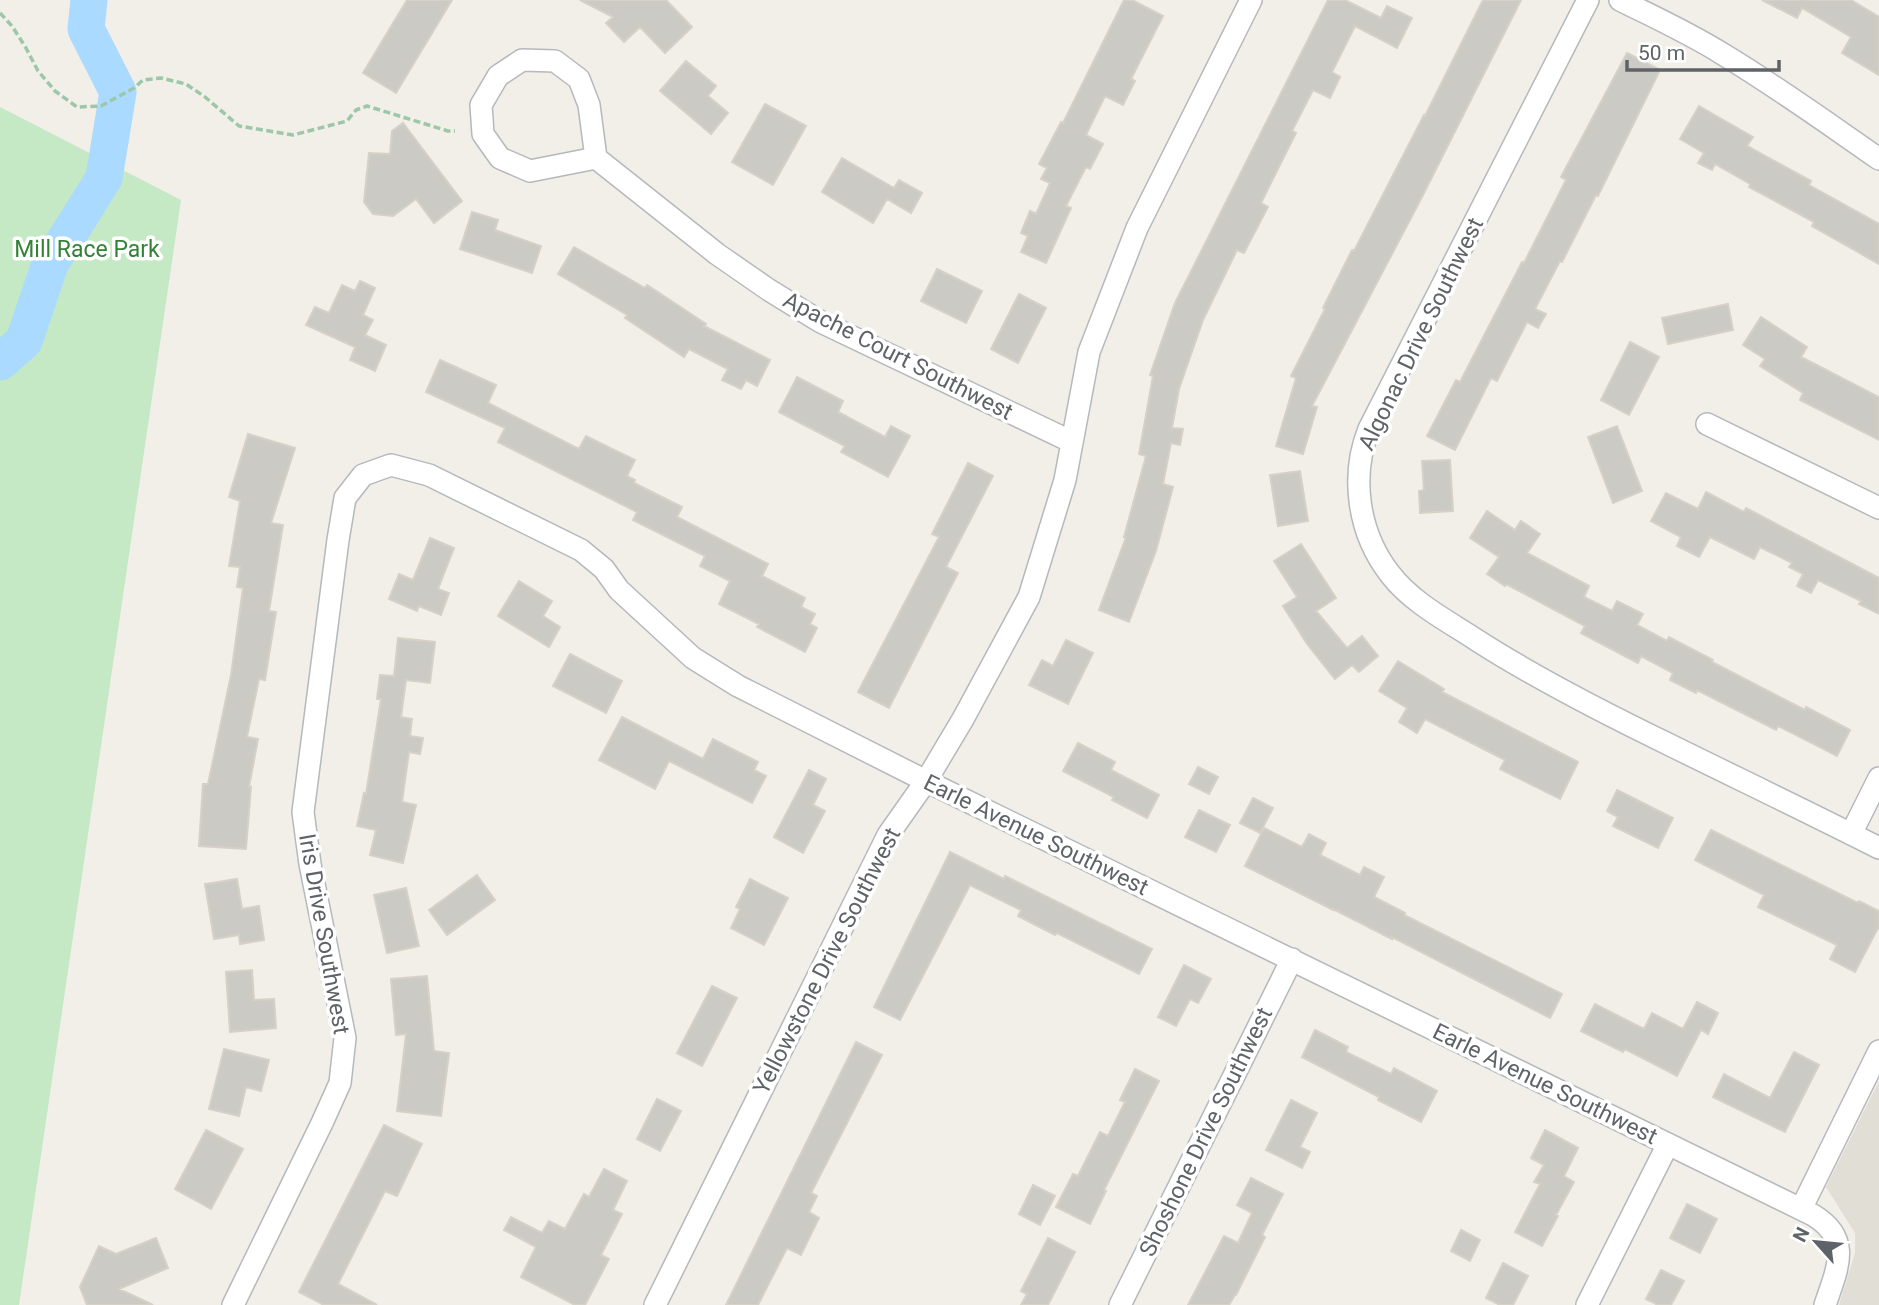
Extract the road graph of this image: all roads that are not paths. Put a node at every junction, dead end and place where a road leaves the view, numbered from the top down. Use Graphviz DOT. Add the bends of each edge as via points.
graph roads {
  1 [pos="1251,0"];
  2 [pos="1588,0"];
  3 [pos="1620,0"];
  4 [pos="596,158"];
  5 [pos="1879,159"];
  6 [pos="1707,424"];
  7 [pos="1072,442"];
  8 [pos="1879,508"];
  9 [pos="338,540"];
  10 [pos="1879,778"];
  11 [pos="926,782"];
  12 [pos="1852,834"];
  13 [pos="1879,848"];
  14 [pos="1292,959"];
  15 [pos="1878,1055"];
  16 [pos="1668,1144"];
  17 [pos="1801,1209"];
  18 [pos="233,1305"];
  19 [pos="655,1305"];
  20 [pos="1120,1305"];
  21 [pos="1587,1305"];
  22 [pos="1825,1305"];
  1 -- 7 [label="street, Yellowstone Drive Southwest" via="1137,228 1089,352"];
  2 -- 12 [label="street, Algonac Drive Southwest" via="1369,429 1359,474 1365,526 1378,558 1402,587 1490,649 1616,718"];
  3 -- 5 [label="street" via="1721,53"];
  4 -- 4 [label="street" via="589,105 579,79 555,61 522,60 498,76 481,105 483,134 500,158 530,171"];
  4 -- 7 [label="street, Apache Court Southwest" via="717,254 821,322"];
  6 -- 8 [label="street"];
  7 -- 11 [label="street, Yellowstone Drive Southwest" via="1029,597"];
  9 -- 11 [label="street, Earle Avenue Southwest" via="345,498 363,475 391,465 429,475 581,550 693,658 738,686"];
  9 -- 18 [label="street, Iris Drive Southwest" via="303,812 345,1038 340,1083"];
  10 -- 12 [label="street"];
  11 -- 14 [label="street, Earle Avenue Southwest"];
  11 -- 19 [label="street, Yellowstone Drive Southwest" via="888,835"];
  12 -- 13 [label="street, Algonac Drive Southwest"];
  14 -- 16 [label="street, Earle Avenue Southwest"];
  14 -- 20 [label="street, Shoshone Drive Southwest"];
  15 -- 17 [label="street"];
  16 -- 17 [label="street, Earle Avenue Southwest"];
  16 -- 21 [label="street"];
  17 -- 22 [label="street, Earle Avenue Southwest" via="1830,1228 1839,1245"];
}
